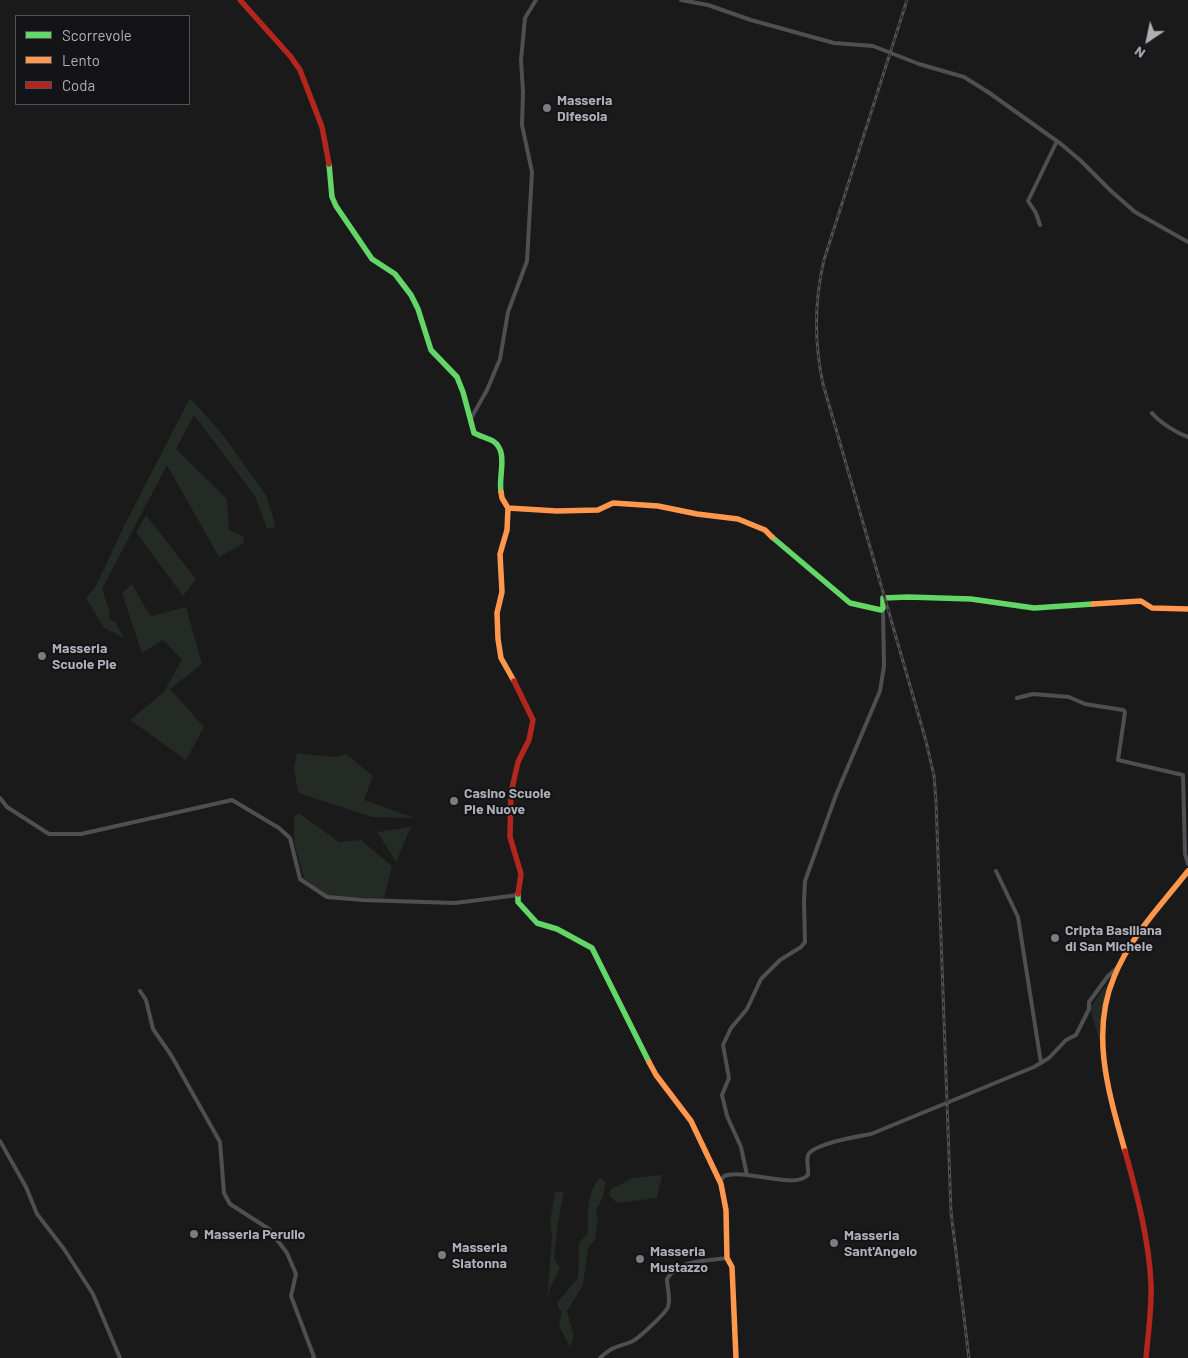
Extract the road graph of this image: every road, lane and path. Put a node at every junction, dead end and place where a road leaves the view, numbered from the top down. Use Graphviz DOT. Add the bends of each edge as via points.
graph roads {
  1 [pos="240,0"];
  2 [pos="536,0"];
  3 [pos="681,0"];
  4 [pos="1057,141"];
  5 [pos="1040,225"];
  6 [pos="1188,242"];
  7 [pos="1152,413"];
  8 [pos="470,420"];
  9 [pos="1188,437"];
  10 [pos="508,508"];
  11 [pos="1188,609"];
  12 [pos="883,610"];
  13 [pos="1017,698"];
  14 [pos="0,798"];
  15 [pos="1188,864"];
  16 [pos="996,871"];
  17 [pos="1188,871"];
  18 [pos="518,895"];
  19 [pos="1119,967"];
  20 [pos="140,991"];
  21 [pos="1041,1063"];
  22 [pos="0,1141"];
  23 [pos="747,1175"];
  24 [pos="720,1182"];
  25 [pos="727,1258"];
  26 [pos="120,1358"];
  27 [pos="313,1358"];
  28 [pos="600,1358"];
  29 [pos="736,1358"];
  30 [pos="1146,1358"];
  1 -- 8 [label="street" via="296,63 322,127 332,197 372,259 394,273 412,298 432,353 457,377 466,397"];
  2 -- 8 [label="street" via="525,18 522,60 522,125 532,172 527,261 508,312 500,359"];
  3 -- 4 [label="street" via="708,4 751,20 834,43 873,46 964,77"];
  4 -- 5 [label="street" via="1028,201"];
  4 -- 6 [label="street" via="1135,212"];
  7 -- 9 [label="street"];
  8 -- 10 [label="street" via="474,432 498,445 502,462 500,488"];
  10 -- 12 [label="street" via="598,510 613,503 658,506 738,519 765,530 850,603"];
  10 -- 18 [label="street" via="507,530 500,554 502,592 497,631 501,658 533,720 510,793 510,837 521,874"];
  11 -- 12 [label="street" via="1152,608 1141,601 1034,608 971,599 888,597 882,600"];
  12 -- 23 [label="street" via="884,666 880,692 836,795 805,881 805,942 761,979 723,1045 730,1078 722,1095 727,1116 741,1147"];
  13 -- 15 [label="street" via="1033,694 1069,697 1085,704 1123,710 1118,760 1183,775"];
  14 -- 18 [label="street" via="7,807 50,834 81,834 232,800 290,838 300,879 327,897 455,903"];
  16 -- 21 [label="street" via="1018,917"];
  17 -- 19 [label="street"];
  18 -- 24 [label="street" via="518,902 537,923 557,929 592,948 656,1075 691,1121"];
  19 -- 21 [label="street" via="1089,1002 1089,1010 1076,1035"];
  19 -- 30 [label="street" via="1107,1000 1102,1047 1107,1082 1130,1169 1148,1260 1151,1290"];
  20 -- 27 [label="street" via="146,1000 152,1029 171,1055 220,1142 224,1193 230,1204 269,1229 287,1252 296,1274 292,1296"];
  21 -- 23 [label="street" via="871,1134 852,1136 812,1150 807,1158 808,1175 804,1178 783,1180"];
  22 -- 26 [label="street" via="37,1214 93,1294"];
  23 -- 24 [label="street" via="726,1175"];
  24 -- 25 [label="street" via="726,1210"];
  25 -- 28 [label="street" via="685,1264 674,1270 667,1279 666,1309 632,1341 608,1350"];
  25 -- 29 [label="street" via="732,1267"];
}
